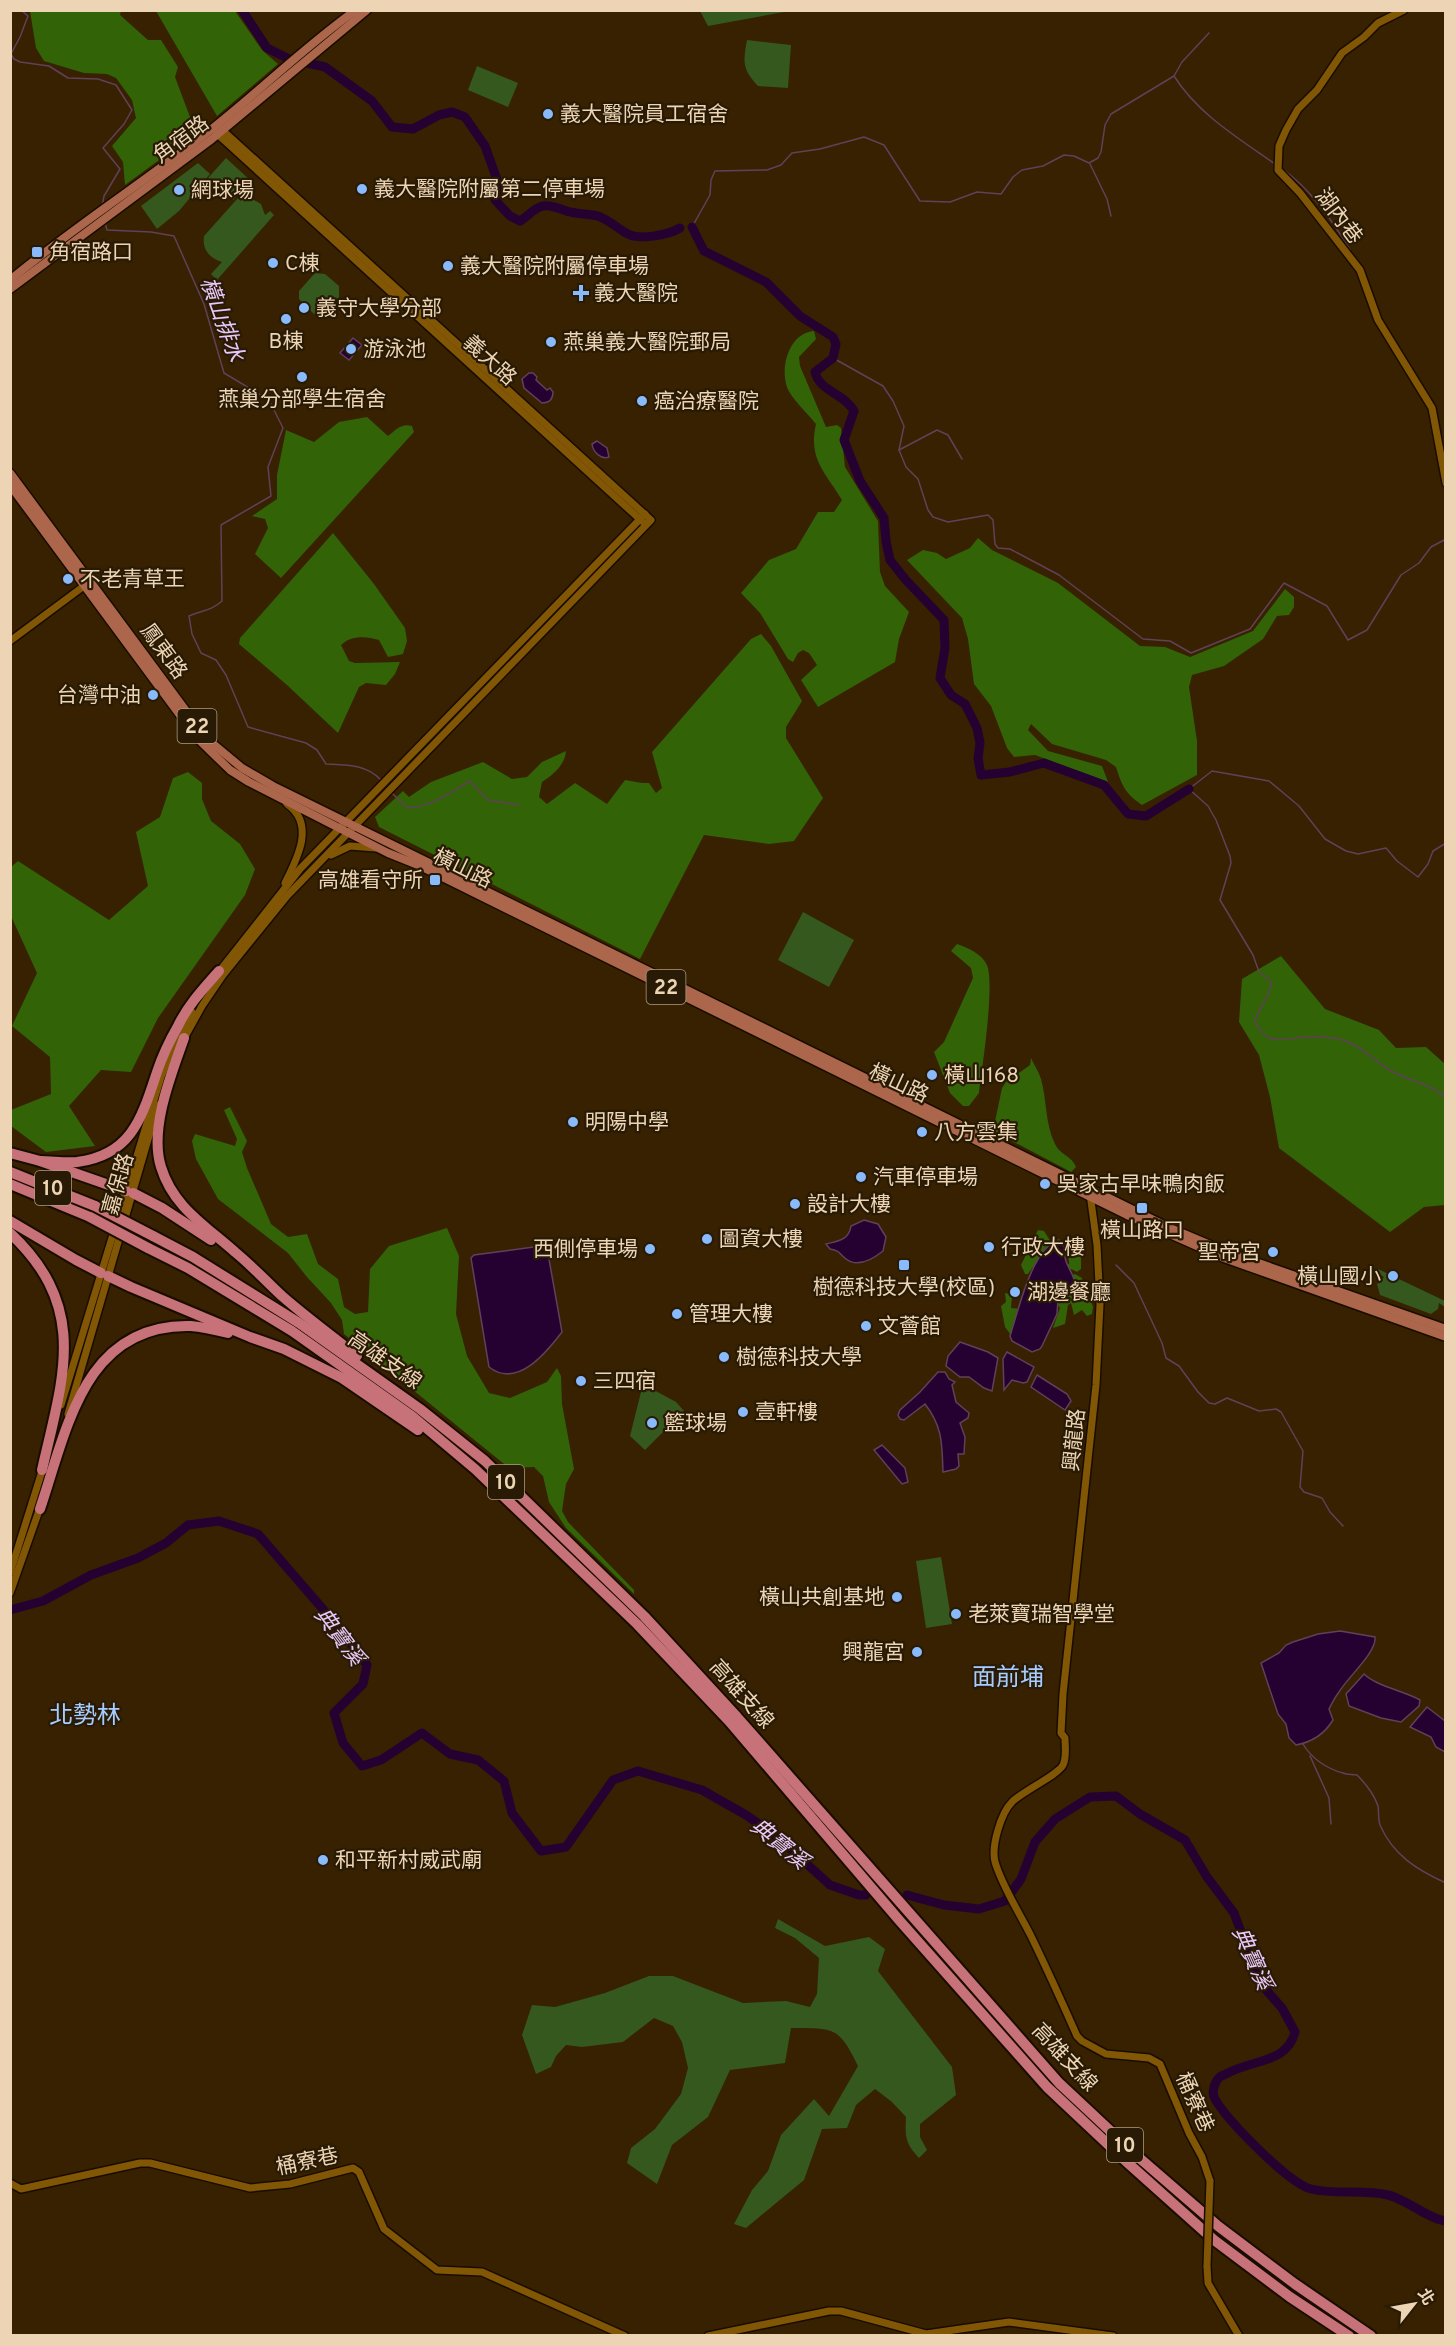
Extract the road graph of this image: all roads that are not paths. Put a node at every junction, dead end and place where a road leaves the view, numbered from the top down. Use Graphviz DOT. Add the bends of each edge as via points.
graph roads {
  1 [pos="356,10"];
  2 [pos="367,10"];
  3 [pos="1404,10"];
  4 [pos="219,130"];
  5 [pos="97,218"];
  6 [pos="10,280"];
  7 [pos="10,289"];
  8 [pos="10,474"];
  9 [pos="1446,483"];
  10 [pos="10,485"];
  11 [pos="87,583"];
  12 [pos="10,642"];
  13 [pos="177,704"];
  14 [pos="272,795"];
  15 [pos="352,823"];
  16 [pos="344,830"];
  17 [pos="388,853"];
  18 [pos="315,867"];
  19 [pos="279,894"];
  20 [pos="219,971"];
  21 [pos="184,1038"];
  22 [pos="10,1153"];
  23 [pos="40,1161"];
  24 [pos="10,1172"];
  25 [pos="10,1184"];
  26 [pos="129,1192"];
  27 [pos="1090,1193"];
  28 [pos="10,1221"];
  29 [pos="10,1233"];
  30 [pos="104,1274"];
  31 [pos="274,1287"];
  32 [pos="1446,1329"];
  33 [pos="249,1337"];
  34 [pos="1446,1337"];
  35 [pos="438,1424"];
  36 [pos="463,1458"];
  37 [pos="42,1470"];
  38 [pos="40,1509"];
  39 [pos="10,1573"];
  40 [pos="10,1593"];
  41 [pos="1017,1911"];
  42 [pos="10,2183"];
  43 [pos="625,2336"];
  44 [pos="708,2336"];
  45 [pos="1113,2336"];
  46 [pos="1239,2336"];
  47 [pos="1349,2336"];
  48 [pos="1371,2336"];
  1 -- 4 [label="main road, 角宿路" via="302,53"];
  2 -- 4 [label="main road, 角宿路"];
  3 -- 9 [label="street, 湖內巷" via="1378,23 1342,53 1286,130 1279,146 1278,170 1360,270 1378,320 1432,408"];
  4 -- 5 [label="main road, 角宿路"];
  4 -- 15 [label="street, 義大路" via="644,520"];
  5 -- 6 [label="main road, 角宿路"];
  5 -- 7 [label="main road, 角宿路"];
  8 -- 11 [label="main road, 鳳東路 / 22"];
  10 -- 11 [label="main road, 鳳東路 / 22"];
  11 -- 12 [label="street"];
  11 -- 13 [label="main road, 鳳東路 / 22"];
  13 -- 14 [label="main road, 鳳東路 / 22" via="207,750"];
  13 -- 15 [label="main road, 鳳東路 / 22" via="206,738 242,768"];
  14 -- 16 [label="main road, 鳳東路 / 22"];
  14 -- 19 [label="street" via="294,811 303,832 300,851"];
  15 -- 16 [label="street, 義大路"];
  15 -- 27 [label="main road, 橫山路 / 22"];
  16 -- 17 [label="main road, 橫山路 / 22"];
  16 -- 18 [label="street, 嘉保路"];
  16 -- 19 [label="street, 嘉保路"];
  17 -- 18 [label="street" via="350,846"];
  17 -- 27 [label="main road, 橫山路 / 22"];
  18 -- 21 [label="street, 嘉保路" via="223,975"];
  19 -- 20 [label="street, 嘉保路"];
  20 -- 23 [label="highway" via="178,1025 143,1114 129,1135 111,1150 89,1160"];
  20 -- 26 [label="street, 嘉保路" via="173,1047 151,1108"];
  21 -- 26 [label="street, 嘉保路"];
  21 -- 31 [label="highway" via="158,1135 160,1167 185,1209"];
  22 -- 23 [label="highway"];
  23 -- 26 [label="highway"];
  24 -- 35 [label="highway, 高雄支線 / 10, bridge" via="95,1206 193,1257 299,1323"];
  25 -- 36 [label="highway, 高雄支線 / 10, bridge" via="90,1217 188,1268 292,1331 412,1416"];
  26 -- 30 [label="street, 嘉保路"];
  26 -- 31 [label="highway" via="146,1198 200,1233"];
  27 -- 32 [label="main road, 橫山路 / 22" via="1227,1252"];
  27 -- 34 [label="main road, 橫山路 / 22" via="1224,1258"];
  27 -- 41 [label="street, 興龍路" via="1100,1304 1096,1385 1064,1694 1061,1733 1065,1742 1062,1766 1014,1800 1002,1816 995,1856"];
  28 -- 30 [label="highway"];
  29 -- 37 [label="highway" via="29,1252 50,1285 64,1338 60,1394"];
  30 -- 33 [label="highway"];
  30 -- 37 [label="street, 嘉保路"];
  30 -- 38 [label="street, 嘉保路"];
  31 -- 35 [label="highway"];
  33 -- 36 [label="highway" via="284,1349 342,1378"];
  33 -- 38 [label="highway" via="193,1326 165,1329 133,1338 107,1355 77,1400"];
  35 -- 48 [label="highway, 高雄支線 / 10" via="485,1461 644,1616 1059,2083 1218,2226"];
  36 -- 47 [label="highway, 高雄支線 / 10" via="637,1624 729,1721 1047,2087 1214,2240"];
  37 -- 39 [label="street, 嘉保路"];
  38 -- 40 [label="street, 嘉保路"];
  41 -- 46 [label="street, 桶寮巷, bridge" via="1077,2036 1106,2054 1149,2058 1160,2064 1210,2181 1208,2283"];
  42 -- 43 [label="street, 桶寮巷" via="21,2189 150,2163 250,2188 290,2184 353,2168 359,2172 384,2229 437,2270 482,2272"];
  44 -- 45 [label="street" via="829,2311 926,2334 1009,2322"];
}
